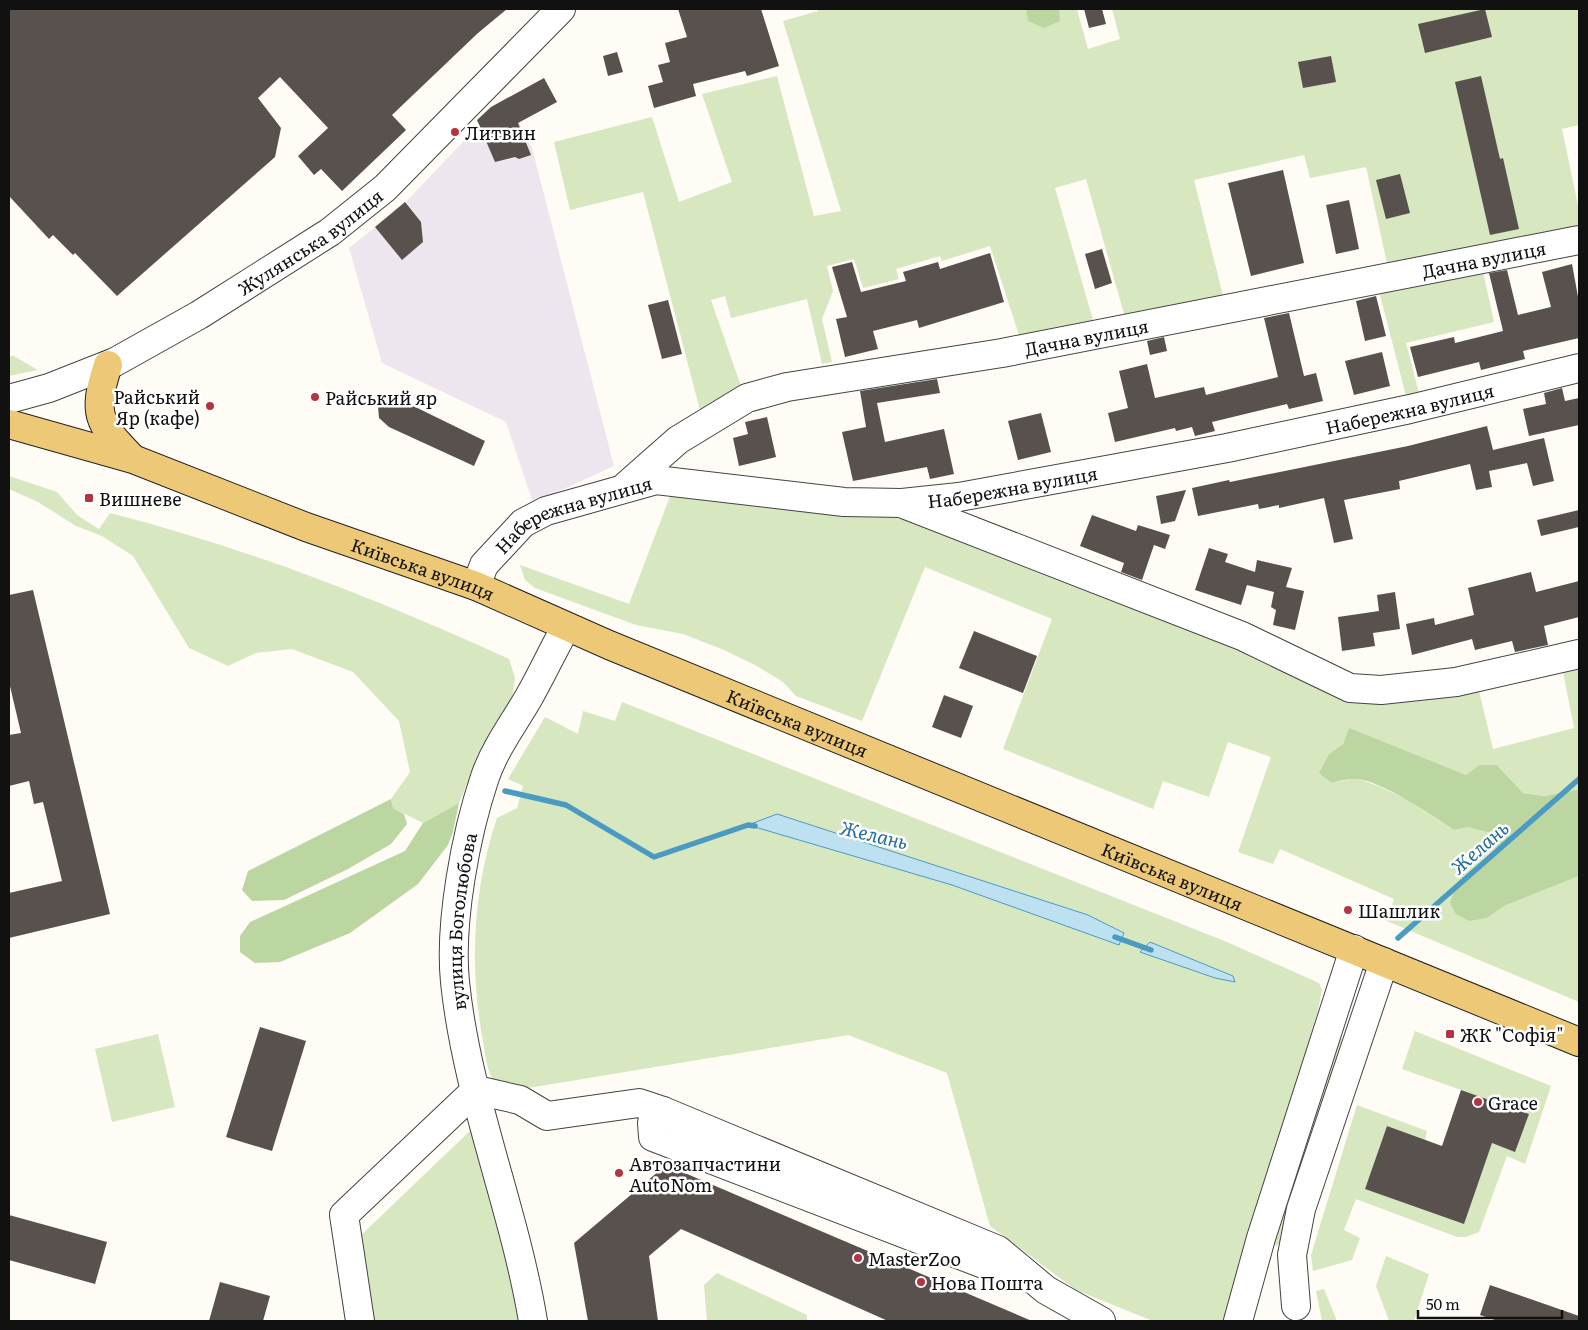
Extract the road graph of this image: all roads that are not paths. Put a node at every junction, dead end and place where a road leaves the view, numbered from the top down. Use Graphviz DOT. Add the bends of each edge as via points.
graph roads {
  1 [pos="562,9"];
  2 [pos="1579,240"];
  3 [pos="108,365"];
  4 [pos="1579,368"];
  5 [pos="9,399"];
  6 [pos="9,424"];
  7 [pos="134,459"];
  8 [pos="620,491"];
  9 [pos="902,503"];
  10 [pos="476,586"];
  11 [pos="566,627"];
  12 [pos="1579,654"];
  13 [pos="1354,949"];
  14 [pos="1384,962"];
  15 [pos="1579,1042"];
  16 [pos="476,1090"];
  17 [pos="1260,1238"];
  18 [pos="1298,1314"];
  19 [pos="1090,1319"];
  20 [pos="360,1321"];
  21 [pos="533,1321"];
  22 [pos="1238,1321"];
  1 -- 3 [label="street, Жулянська вулиця" via="378,194 330,232 199,315"];
  2 -- 8 [label="street, Дачна вулиця" via="1002,353 787,387 747,398 678,440"];
  3 -- 5 [label="street, Жулянська вулиця" via="49,388"];
  3 -- 7 [label="main road" via="101,386 99,411 104,427"];
  4 -- 9 [label="street, Набережна вулиця" via="1228,448 959,497"];
  6 -- 7 [label="main road, Київська вулиця"];
  7 -- 10 [label="main road, Київська вулиця" via="306,527"];
  8 -- 9 [label="street, Набережна вулиця" via="656,480 844,502"];
  8 -- 10 [label="street, Набережна вулиця" via="546,511 523,524 484,565"];
  9 -- 12 [label="street" via="1242,636 1350,688 1381,690 1456,682"];
  10 -- 11 [label="main road, Київська вулиця"];
  11 -- 13 [label="main road, Київська вулиця"];
  11 -- 16 [label="street, вулиця Боголюбова" via="486,775 457,901 455,981"];
  13 -- 14 [label="main road, Київська вулиця"];
  13 -- 17 [label="street"];
  14 -- 15 [label="main road, Київська вулиця"];
  14 -- 18 [label="street" via="1301,1209 1292,1255"];
  16 -- 19 [label="street" via="520,1100 546,1116 639,1103 664,1111 652,1123 653,1136 986,1265 999,1269 1016,1263 1046,1290"];
  16 -- 20 [label="street" via="344,1215"];
  16 -- 21 [label="street, вулиця Боголюбова" via="528,1290"];
  17 -- 18 [label="street" via="1277,1263"];
  17 -- 22 [label="street"];
}
